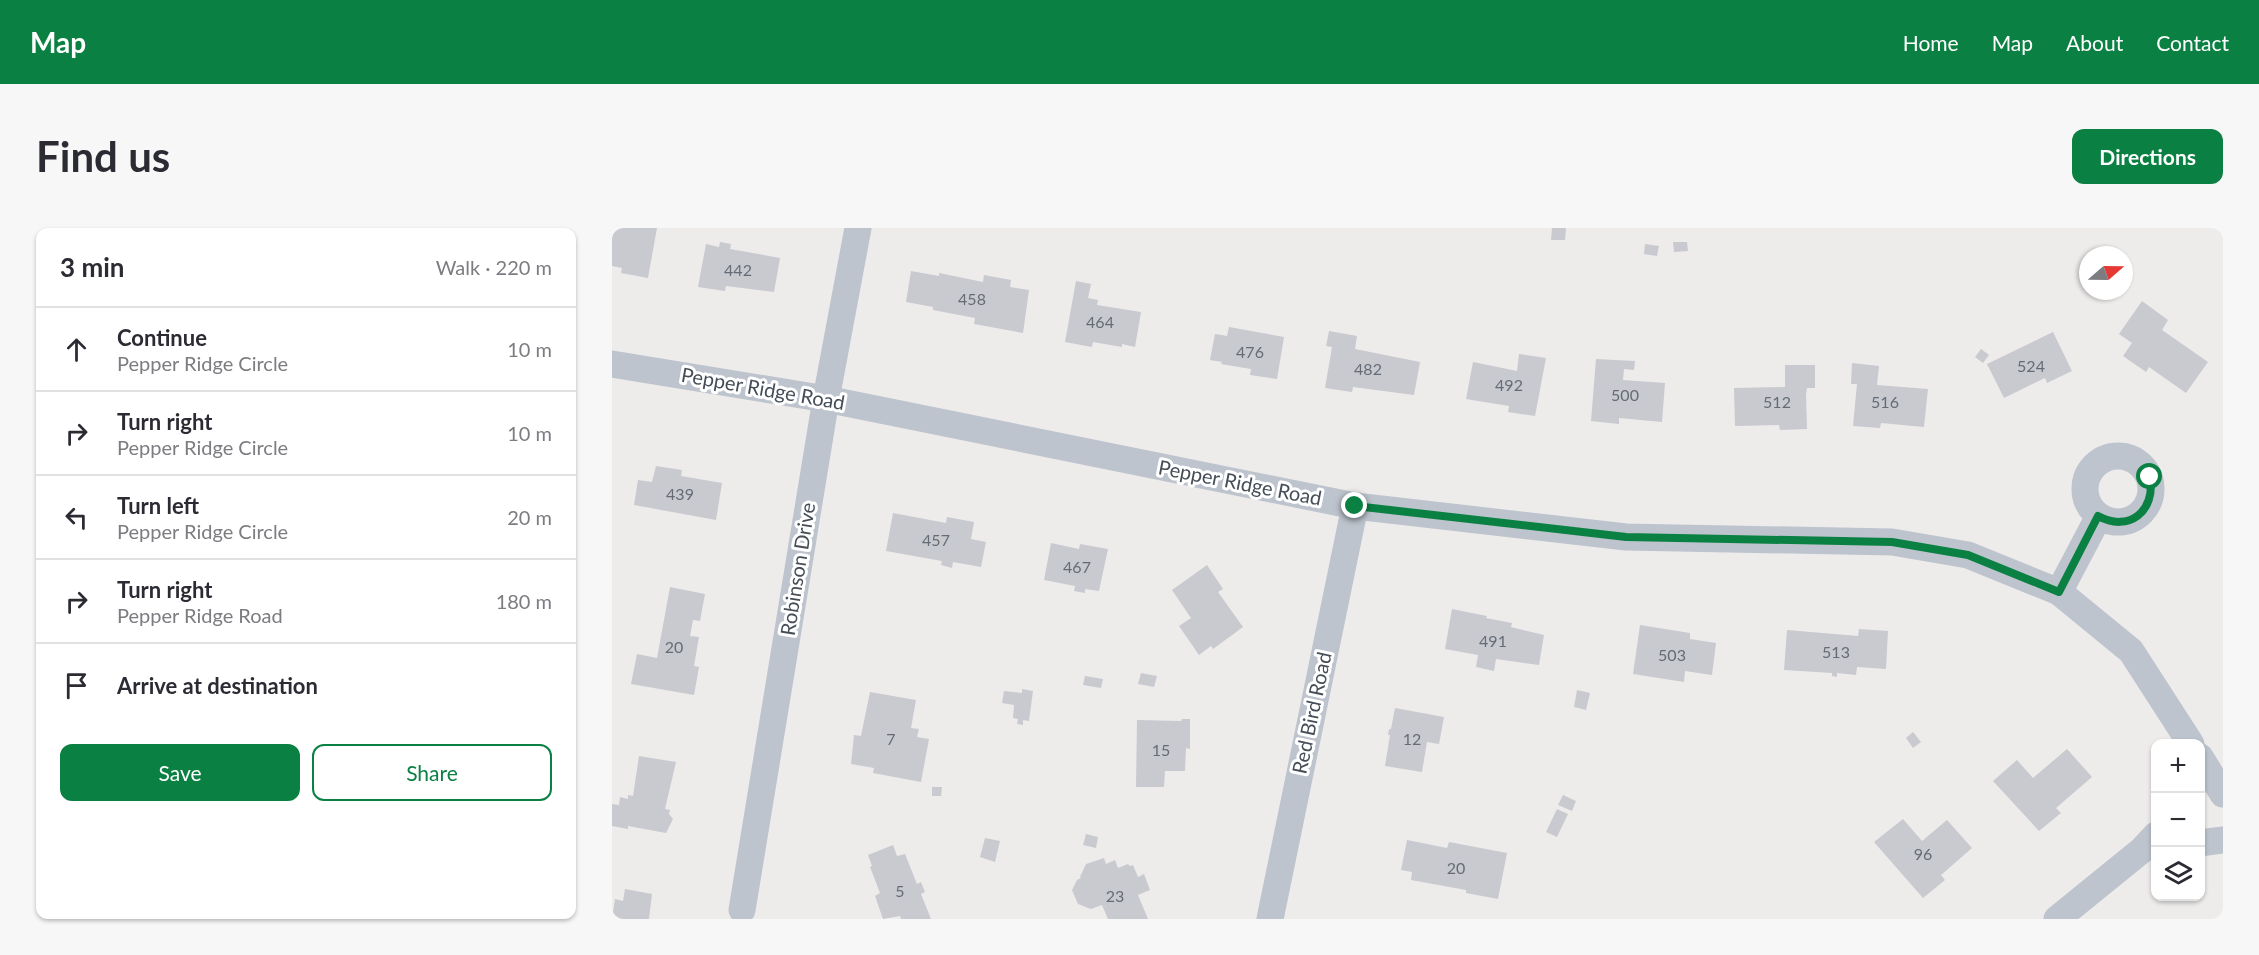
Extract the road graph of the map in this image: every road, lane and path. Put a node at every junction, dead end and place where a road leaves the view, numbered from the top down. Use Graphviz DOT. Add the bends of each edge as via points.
graph roads {
  1 [pos="858,228"];
  2 [pos="612,364"];
  3 [pos="826,399"];
  4 [pos="1355,506"];
  5 [pos="2098,516"];
  6 [pos="2059,592"];
  7 [pos="2188,739"];
  8 [pos="2223,840"];
  9 [pos="2205,842"];
  10 [pos="2151,844"];
  11 [pos="742,910"];
  12 [pos="1270,919"];
  13 [pos="2057,919"];
  1 -- 3 [label="street, Robinson Drive"];
  2 -- 3 [label="street, Pepper Ridge Road"];
  3 -- 4 [label="street, Pepper Ridge Road"];
  3 -- 11 [label="street, Robinson Drive"];
  4 -- 6 [label="street, Pepper Ridge Road" via="1626,537 1892,542 1968,555"];
  4 -- 12 [label="street, Red Bird Road"];
  5 -- 6 [label="street"];
  6 -- 7 [label="street, Pepper Ridge Road" via="2131,651"];
  8 -- 9 [label="street"];
  10 -- 13 [label="street"];
}
